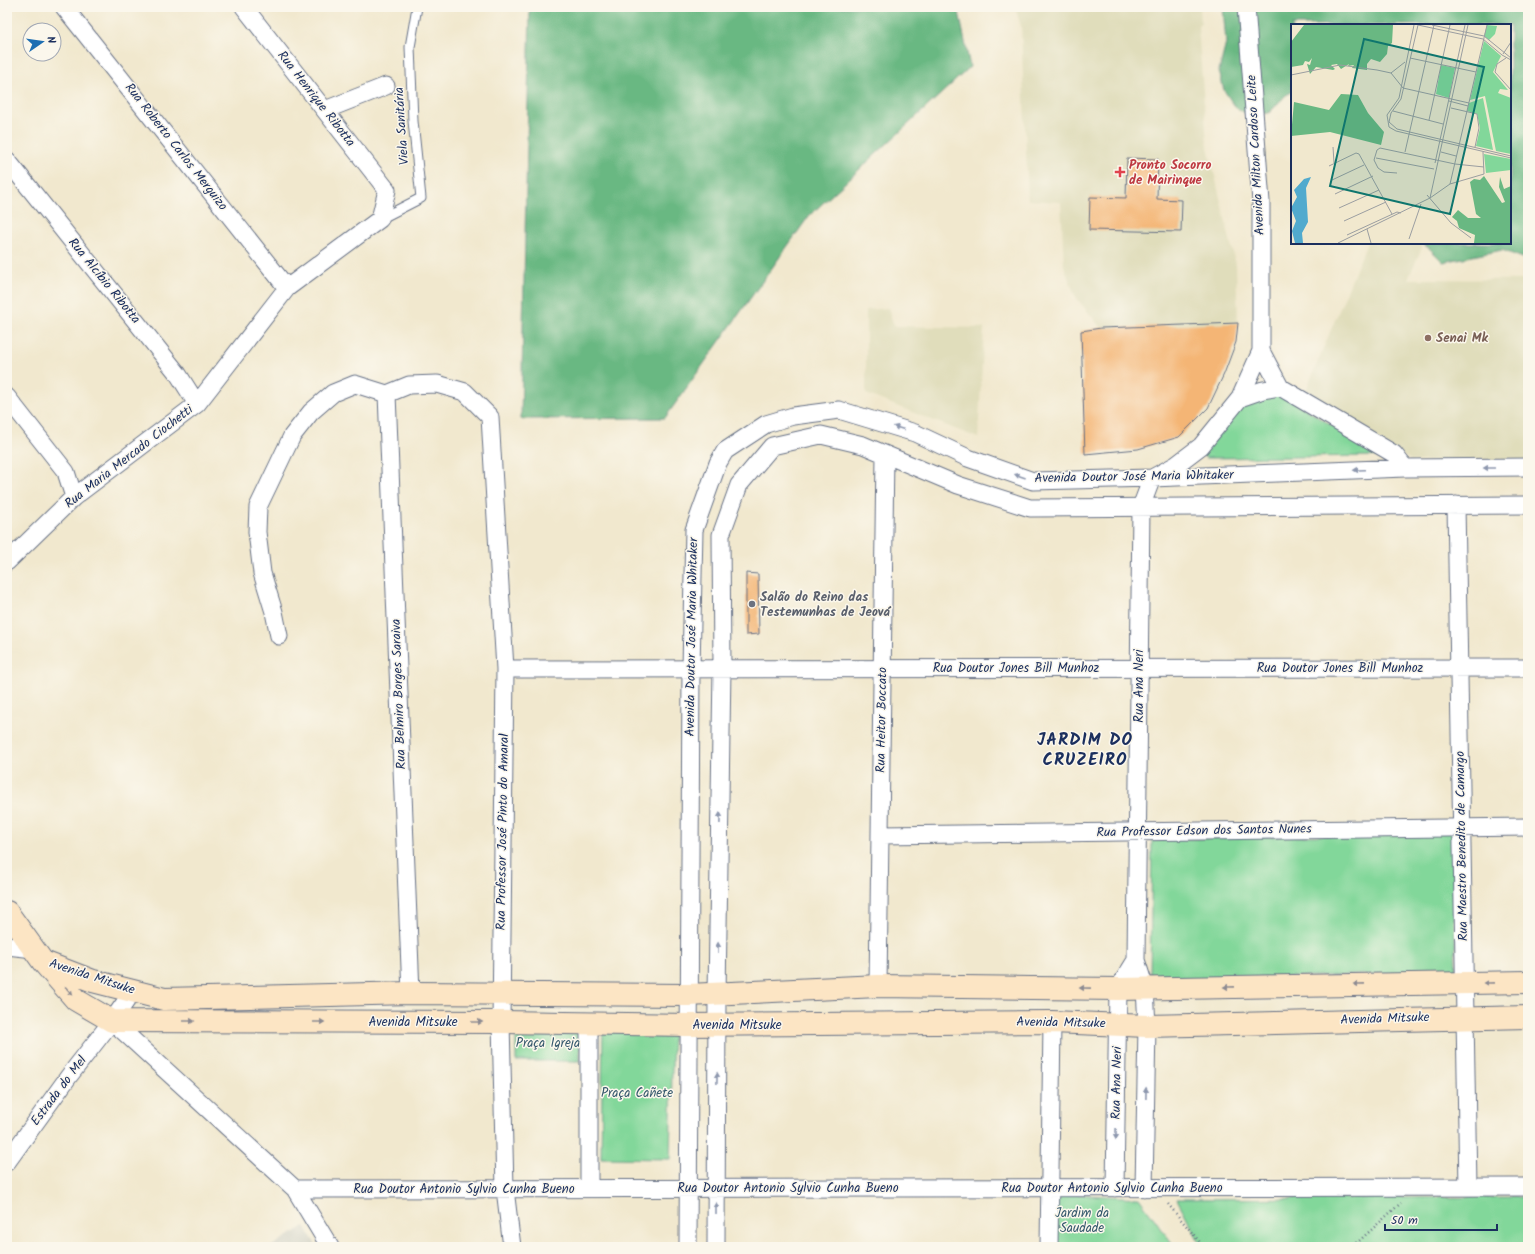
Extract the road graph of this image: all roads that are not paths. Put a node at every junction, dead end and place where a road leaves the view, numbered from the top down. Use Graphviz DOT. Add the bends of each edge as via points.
graph roads {
  1 [pos="64,7"];
  2 [pos="244,7"];
  3 [pos="417,7"];
  4 [pos="1246,7"];
  5 [pos="386,86"];
  6 [pos="325,110"];
  7 [pos="7,160"];
  8 [pos="380,219"];
  9 [pos="287,288"];
  10 [pos="1261,351"];
  11 [pos="1280,386"];
  12 [pos="387,394"];
  13 [pos="7,398"];
  14 [pos="1240,398"];
  15 [pos="197,404"];
  16 [pos="885,455"];
  17 [pos="1528,467"];
  18 [pos="1405,468"];
  19 [pos="1152,478"];
  20 [pos="74,497"];
  21 [pos="1528,504"];
  22 [pos="1456,505"];
  23 [pos="1141,507"];
  24 [pos="7,562"];
  25 [pos="279,636"];
  26 [pos="691,668"];
  27 [pos="722,668"];
  28 [pos="882,668"];
  29 [pos="1139,668"];
  30 [pos="1458,668"];
  31 [pos="1528,668"];
  32 [pos="505,669"];
  33 [pos="1462,827"];
  34 [pos="1528,827"];
  35 [pos="1139,832"];
  36 [pos="880,835"];
  37 [pos="7,912"];
  38 [pos="7,946"];
  39 [pos="39,956"];
  40 [pos="1136,960"];
  41 [pos="1528,982"];
  42 [pos="1464,983"];
  43 [pos="878,986"];
  44 [pos="1145,988"];
  45 [pos="1118,989"];
  46 [pos="133,991"];
  47 [pos="419,994"];
  48 [pos="501,994"];
  49 [pos="717,994"];
  50 [pos="688,995"];
  51 [pos="1465,1017"];
  52 [pos="1528,1017"];
  53 [pos="112,1021"];
  54 [pos="426,1022"];
  55 [pos="501,1022"];
  56 [pos="1052,1022"];
  57 [pos="589,1024"];
  58 [pos="1118,1024"];
  59 [pos="688,1025"];
  60 [pos="718,1025"];
  61 [pos="1147,1026"];
  62 [pos="7,1162"];
  63 [pos="1468,1187"];
  64 [pos="1528,1187"];
  65 [pos="589,1188"];
  66 [pos="687,1188"];
  67 [pos="716,1188"];
  68 [pos="1050,1188"];
  69 [pos="1115,1188"];
  70 [pos="1150,1188"];
  71 [pos="295,1189"];
  72 [pos="505,1189"];
  73 [pos="330,1247"];
  74 [pos="512,1247"];
  75 [pos="688,1247"];
  76 [pos="716,1247"];
  77 [pos="1049,1247"];
  1 -- 9 [label="street, Rua Roberto Carlos Merguizo"];
  2 -- 6 [label="street, Rua Henrique Ribotta"];
  3 -- 8 [label="lane, Viela Sanitária" via="410,47 420,198"];
  4 -- 10 [label="street, Avenida Milton Cardoso Leite" via="1261,202"];
  5 -- 6 [label="street"];
  6 -- 8 [label="street, Rua Henrique Ribotta" via="387,190"];
  7 -- 15 [label="street, Rua Alcíbio Ribotta" via="178,374"];
  8 -- 9 [label="street, Rua Maria Mercado Ciochetti"];
  9 -- 15 [label="street, Rua Maria Mercado Ciochetti"];
  10 -- 11 [label="street, Avenida Milton Cardoso Leite"];
  10 -- 14 [label="street, Avenida Milton Cardoso Leite"];
  11 -- 14 [label="street"];
  11 -- 18 [label="street" via="1394,454"];
  12 -- 25 [label="street" via="355,384 333,393 311,412 292,436 258,507 257,532 262,573"];
  12 -- 32 [label="street, Rua Professor José Pinto do Amaral" via="409,385 437,384 464,392 490,418"];
  12 -- 47 [label="street, Rua Belmiro Borges Saraiva"];
  13 -- 20 [label="street" via="66,472"];
  14 -- 19 [label="street, Avenida Milton Cardoso Leite" via="1201,446 1176,465"];
  15 -- 20 [label="street, Rua Maria Mercado Ciochetti"];
  16 -- 23 [label="street, Avenida Doutor José Maria Whitaker" via="958,485 1030,508"];
  16 -- 27 [label="street, Avenida Doutor José Maria Whitaker" via="863,445 821,435 772,446 739,485 721,535"];
  16 -- 28 [label="street, Rua Heitor Boccato"];
  17 -- 18 [label="street, Avenida Doutor José Maria Whitaker, one-way"];
  18 -- 19 [label="street, Avenida Doutor José Maria Whitaker, one-way"];
  19 -- 23 [label="street"];
  19 -- 26 [label="street, Avenida Doutor José Maria Whitaker, one-way" via="1033,481 968,458 915,433 839,410 793,416 766,424 725,451 718,463 694,530"];
  20 -- 24 [label="street, Rua Maria Mercado Ciochetti"];
  21 -- 22 [label="street, Avenida Doutor José Maria Whitaker"];
  22 -- 23 [label="street, Avenida Doutor José Maria Whitaker"];
  22 -- 30 [label="street, Rua Maestro Benedito de Camargo"];
  23 -- 29 [label="street, Rua Ana Neri"];
  26 -- 27 [label="street, Rua Doutor Jones Bill Munhoz"];
  26 -- 32 [label="street, Rua Doutor Jones Bill Munhoz"];
  26 -- 50 [label="street, Avenida Doutor José Maria Whitaker"];
  27 -- 28 [label="street, Rua Doutor Jones Bill Munhoz"];
  49 -- 27 [label="street, Avenida Doutor José Maria Whitaker, one-way"];
  28 -- 29 [label="street, Rua Doutor Jones Bill Munhoz"];
  28 -- 36 [label="street, Rua Heitor Boccato"];
  29 -- 30 [label="street, Rua Doutor Jones Bill Munhoz"];
  29 -- 35 [label="street, Rua Ana Neri"];
  30 -- 31 [label="street, Rua Doutor Jones Bill Munhoz"];
  30 -- 33 [label="street, Rua Maestro Benedito de Camargo"];
  32 -- 48 [label="street, Rua Professor José Pinto do Amaral"];
  33 -- 34 [label="street, Rua Professor Edson dos Santos Nunes"];
  33 -- 35 [label="street, Rua Professor Edson dos Santos Nunes"];
  33 -- 42 [label="street, Rua Maestro Benedito de Camargo"];
  35 -- 36 [label="street, Rua Professor Edson dos Santos Nunes"];
  35 -- 40 [label="street, Rua Ana Neri"];
  36 -- 43 [label="street, Rua Heitor Boccato"];
  37 -- 39 [label="main road"];
  38 -- 39 [label="street"];
  39 -- 46 [label="main road, Avenida Mitsuke" via="94,981"];
  39 -- 53 [label="main road, Avenida Mitsuke, one-way" via="76,1000"];
  40 -- 44 [label="street, Rua Ana Neri"];
  40 -- 45 [label="street"];
  41 -- 42 [label="main road, Avenida Mitsuke, one-way"];
  42 -- 44 [label="main road, Avenida Mitsuke, one-way"];
  42 -- 51 [label="street, Rua Maestro Benedito de Camargo"];
  45 -- 43 [label="main road, Avenida Mitsuke, one-way"];
  43 -- 49 [label="main road, Avenida Mitsuke"];
  44 -- 45 [label="main road, Avenida Mitsuke"];
  44 -- 61 [label="street, Rua Ana Neri"];
  45 -- 58 [label="street, Rua Ana Neri"];
  46 -- 47 [label="main road, Avenida Mitsuke" via="164,999"];
  46 -- 53 [label="street, Estrada do Mel"];
  47 -- 48 [label="main road, Avenida Mitsuke"];
  47 -- 54 [label="main road"];
  48 -- 50 [label="main road, Avenida Mitsuke"];
  48 -- 55 [label="street, Rua Professor José Pinto do Amaral"];
  49 -- 50 [label="main road, Avenida Mitsuke"];
  49 -- 60 [label="street, Avenida Doutor José Maria Whitaker"];
  50 -- 59 [label="street, Avenida Doutor José Maria Whitaker"];
  51 -- 52 [label="main road, Avenida Mitsuke"];
  51 -- 61 [label="main road, Avenida Mitsuke"];
  51 -- 63 [label="street, Rua Maestro Benedito de Camargo"];
  53 -- 54 [label="main road, Avenida Mitsuke, one-way"];
  53 -- 62 [label="street, Estrada do Mel"];
  53 -- 71 [label="street"];
  54 -- 55 [label="main road, Avenida Mitsuke, one-way"];
  55 -- 57 [label="main road, Avenida Mitsuke"];
  55 -- 72 [label="street, Rua Professor José Pinto do Amaral"];
  56 -- 58 [label="main road, Avenida Mitsuke"];
  56 -- 60 [label="main road, Avenida Mitsuke"];
  56 -- 68 [label="street"];
  57 -- 59 [label="main road, Avenida Mitsuke"];
  57 -- 65 [label="street"];
  58 -- 61 [label="main road, Avenida Mitsuke"];
  58 -- 69 [label="street, Rua Ana Neri, one-way"];
  59 -- 60 [label="main road, Avenida Mitsuke"];
  59 -- 66 [label="street, Avenida Doutor José Maria Whitaker"];
  67 -- 60 [label="street, Avenida Doutor José Maria Whitaker, one-way"];
  70 -- 61 [label="street, Rua Ana Neri, one-way"];
  63 -- 64 [label="street, Rua Doutor Antonio Sylvio Cunha Bueno"];
  63 -- 70 [label="street, Rua Doutor Antonio Sylvio Cunha Bueno"];
  65 -- 66 [label="street, Rua Doutor Antonio Sylvio Cunha Bueno"];
  65 -- 72 [label="street, Rua Doutor Antonio Sylvio Cunha Bueno"];
  66 -- 67 [label="street, Rua Doutor Antonio Sylvio Cunha Bueno"];
  66 -- 75 [label="street, Avenida Doutor José Maria Whitaker"];
  67 -- 68 [label="street, Rua Doutor Antonio Sylvio Cunha Bueno"];
  76 -- 67 [label="street, Avenida Doutor José Maria Whitaker, one-way"];
  68 -- 69 [label="street, Rua Doutor Antonio Sylvio Cunha Bueno"];
  68 -- 77 [label="street"];
  69 -- 70 [label="street, Rua Doutor Antonio Sylvio Cunha Bueno"];
  71 -- 72 [label="street, Rua Doutor Antonio Sylvio Cunha Bueno"];
  71 -- 73 [label="street"];
  72 -- 74 [label="street, Rua Professor José Pinto do Amaral"];
}
